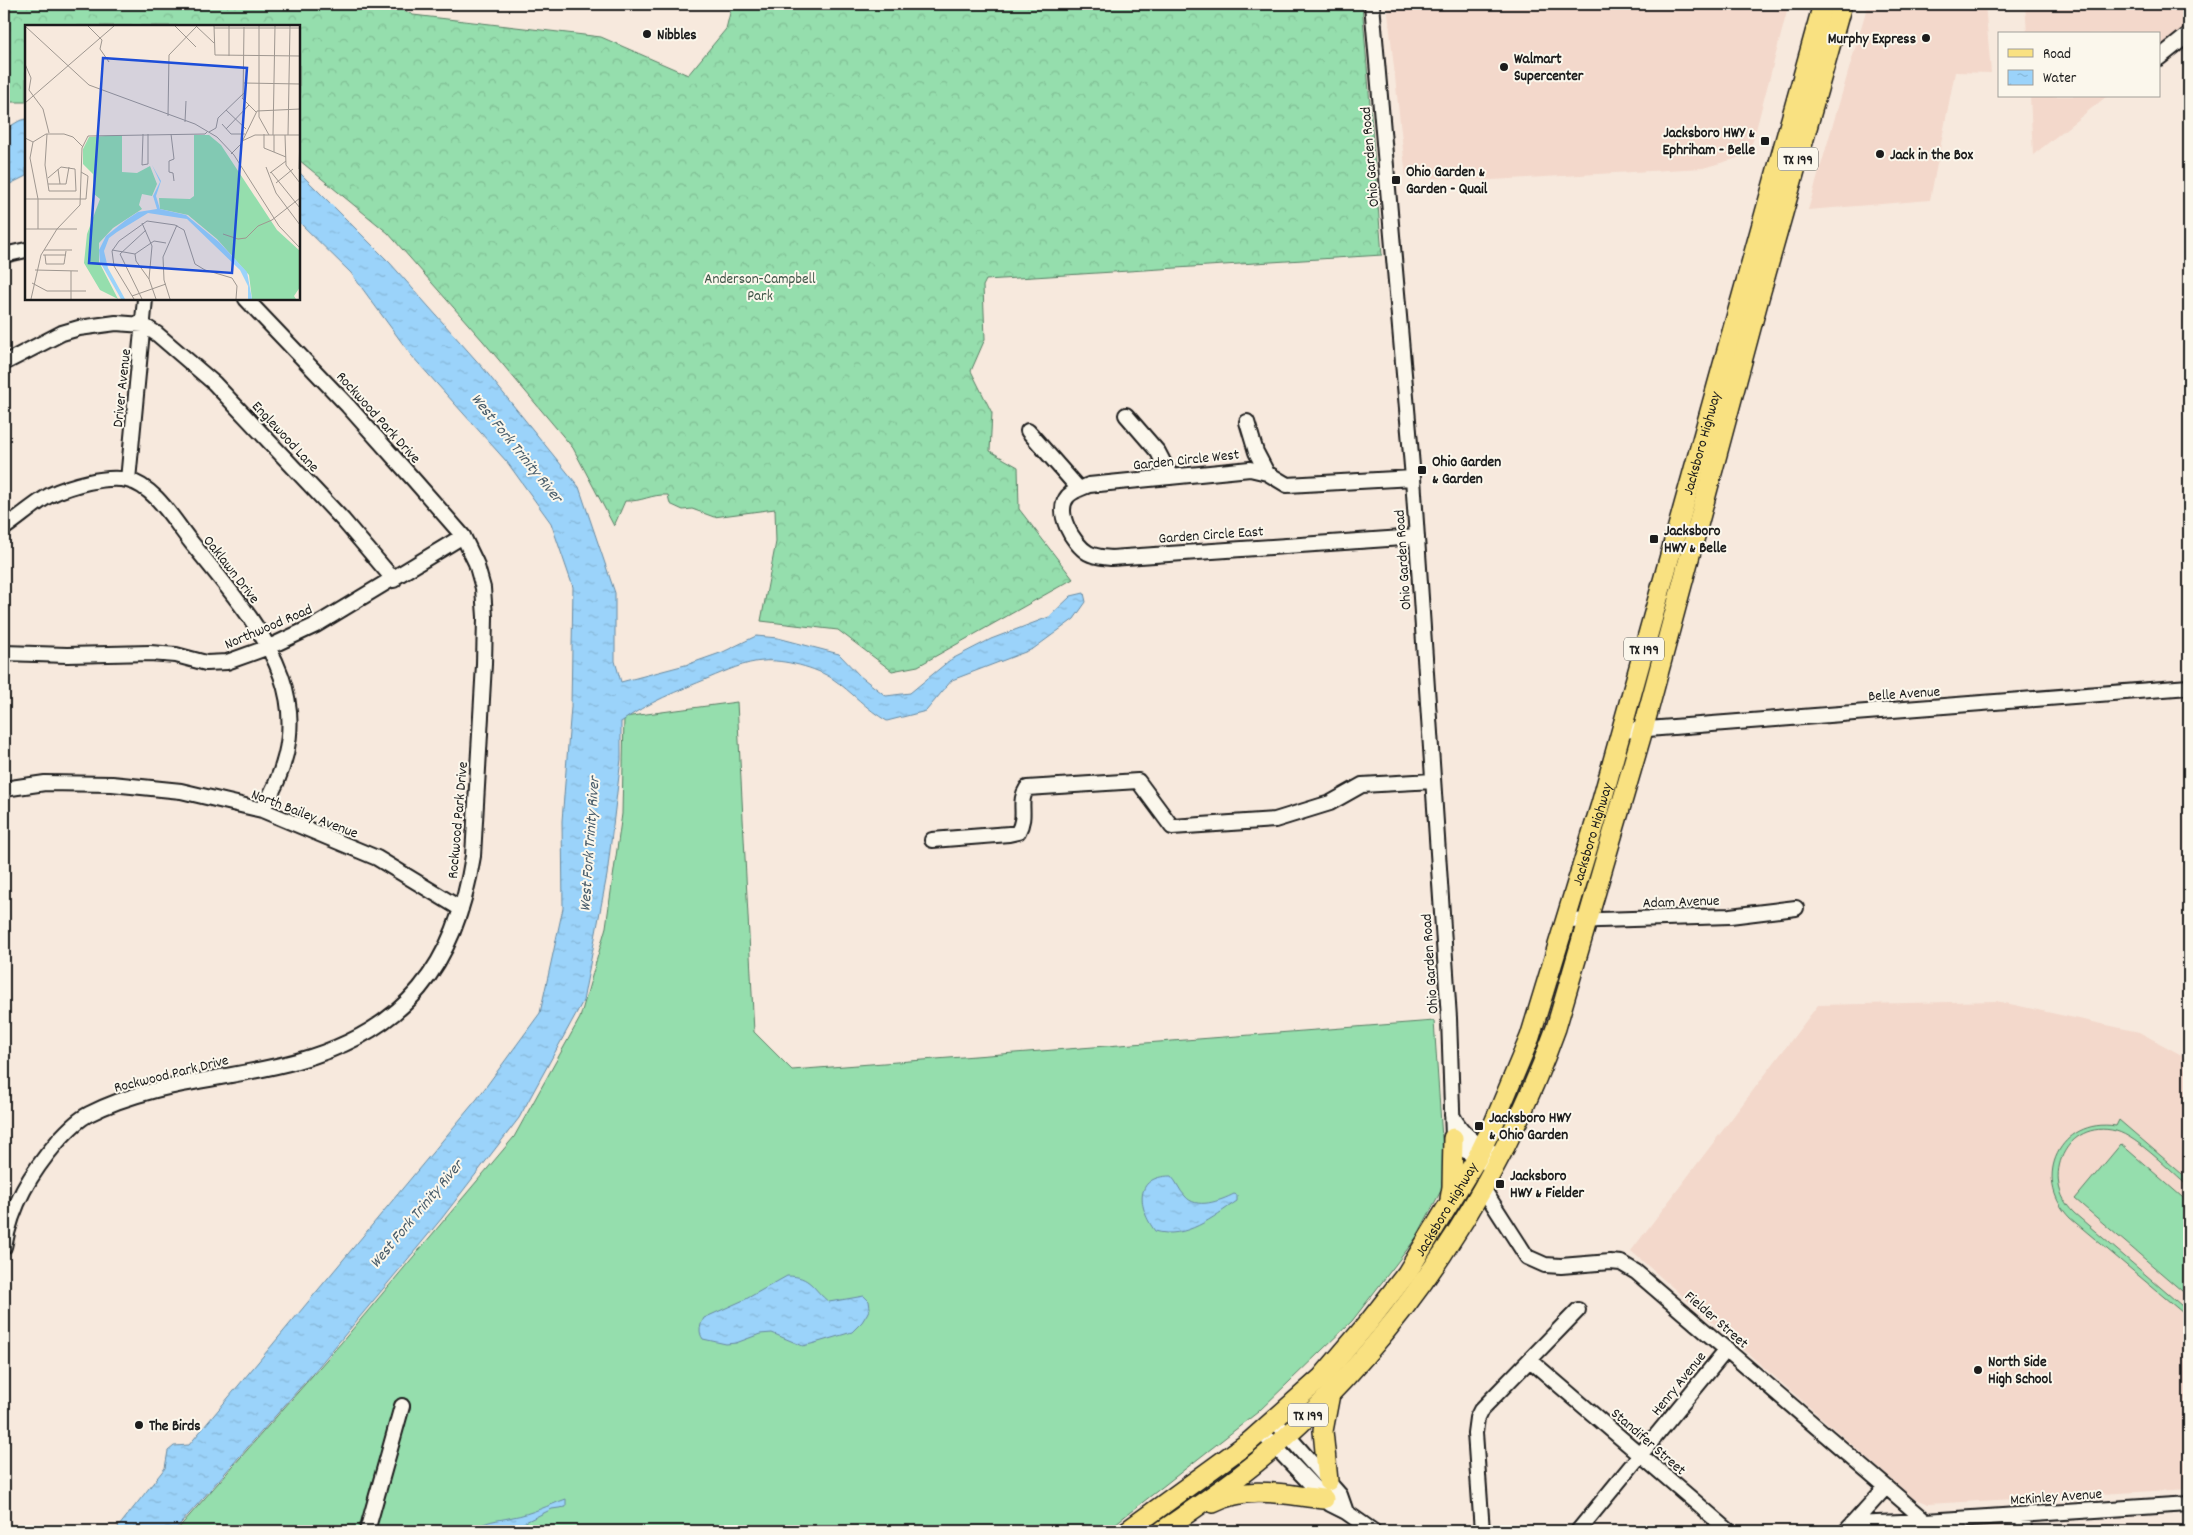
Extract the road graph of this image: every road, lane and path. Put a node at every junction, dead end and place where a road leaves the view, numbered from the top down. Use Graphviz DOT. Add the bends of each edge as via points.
graph roads {
  1 [pos="1372,4"];
  2 [pos="1823,4"];
  3 [pos="1842,4"];
  4 [pos="2189,34"];
  5 [pos="2160,57"];
  6 [pos="1803,71"];
  7 [pos="1822,77"];
  8 [pos="25,250"];
  9 [pos="4,255"];
  10 [pos="145,300"];
  11 [pos="247,300"];
  12 [pos="143,325"];
  13 [pos="4,363"];
  14 [pos="1126,415"];
  15 [pos="1247,422"];
  16 [pos="1028,431"];
  17 [pos="1267,473"];
  18 [pos="1171,477"];
  19 [pos="1413,478"];
  20 [pos="128,480"];
  21 [pos="1690,482"];
  22 [pos="1708,488"];
  23 [pos="1079,489"];
  24 [pos="4,528"];
  25 [pos="463,536"];
  26 [pos="1417,537"];
  27 [pos="394,580"];
  28 [pos="268,647"];
  29 [pos="4,653"];
  30 [pos="2189,687"];
  31 [pos="1643,730"];
  32 [pos="1622,731"];
  33 [pos="1433,781"];
  34 [pos="4,788"];
  35 [pos="262,810"];
  36 [pos="932,840"];
  37 [pos="1796,908"];
  38 [pos="461,909"];
  39 [pos="1586,920"];
  40 [pos="1567,921"];
  41 [pos="1452,1115"];
  42 [pos="1452,1138"];
  43 [pos="1480,1152"];
  44 [pos="1497,1162"];
  45 [pos="1482,1187"];
  46 [pos="1450,1203"];
  47 [pos="4,1247"];
  48 [pos="1578,1310"];
  49 [pos="1727,1349"];
  50 [pos="1530,1360"];
  51 [pos="1330,1394"];
  52 [pos="402,1406"];
  53 [pos="1267,1426"];
  54 [pos="1281,1441"];
  55 [pos="1640,1455"];
  56 [pos="1886,1487"];
  57 [pos="1326,1490"];
  58 [pos="2189,1504"];
  59 [pos="2023,1515"];
  60 [pos="1926,1521"];
  61 [pos="1849,1528"];
  62 [pos="1164,1530"];
  63 [pos="367,1531"];
  64 [pos="1127,1531"];
  65 [pos="1373,1531"];
  66 [pos="1482,1531"];
  67 [pos="1578,1531"];
  68 [pos="1729,1531"];
  69 [pos="2024,1531"];
  1 -- 19 [label="street, Ohio Garden Road"];
  2 -- 6 [label="main road, Jacksboro Highway / TX 199"];
  3 -- 7 [label="main road, Jacksboro Highway / TX 199"];
  4 -- 5 [label="street"];
  6 -- 7 [label="main road"];
  6 -- 21 [label="main road, Jacksboro Highway / TX 199"];
  7 -- 22 [label="main road, Jacksboro Highway / TX 199"];
  8 -- 9 [label="street"];
  10 -- 12 [label="street, Driver Avenue"];
  11 -- 25 [label="street, Rockwood Park Drive" via="348,406"];
  12 -- 13 [label="street" via="116,323 80,328 62,333"];
  12 -- 20 [label="street, Driver Avenue"];
  12 -- 27 [label="street, Englewood Lane" via="214,383 343,520"];
  14 -- 18 [label="street" via="1158,452"];
  15 -- 17 [label="street" via="1256,452"];
  16 -- 23 [label="street"];
  17 -- 18 [label="street, Garden Circle West" via="1250,470"];
  17 -- 19 [label="street, Garden Circle West" via="1288,486"];
  18 -- 23 [label="street, Garden Circle West" via="1089,485"];
  19 -- 26 [label="street, Ohio Garden Road"];
  20 -- 24 [label="street" via="115,478 84,484 50,496"];
  20 -- 28 [label="street, Oaklawn Drive" via="138,483 156,498 242,606"];
  21 -- 22 [label="main road"];
  21 -- 32 [label="main road, Jacksboro Highway / TX 199"];
  22 -- 31 [label="main road, Jacksboro Highway / TX 199"];
  23 -- 26 [label="street, Garden Circle East" via="1067,497 1064,518 1076,543 1096,557"];
  25 -- 27 [label="street, Northwood Road"];
  25 -- 38 [label="street, Rockwood Park Drive" via="483,588 485,617 473,856"];
  26 -- 33 [label="street, Ohio Garden Road"];
  27 -- 28 [label="street, Northwood Road" via="316,625"];
  28 -- 29 [label="street, Northwood Road" via="226,662 212,663 150,653"];
  28 -- 35 [label="street, Oaklawn Drive" via="284,678 290,724 272,793"];
  30 -- 31 [label="street, Belle Avenue"];
  31 -- 32 [label="street, Belle Avenue"];
  31 -- 39 [label="main road, Jacksboro Highway / TX 199"];
  32 -- 40 [label="main road, Jacksboro Highway / TX 199"];
  33 -- 36 [label="street" via="1362,785 1330,803 1275,820 1172,827 1138,781 1027,788 1023,794 1024,822 1018,832"];
  33 -- 41 [label="street, Ohio Garden Road" via="1449,1018"];
  34 -- 35 [label="street, North Bailey Avenue" via="45,783 112,784 181,791"];
  35 -- 38 [label="street, North Bailey Avenue" via="377,858"];
  37 -- 39 [label="street, Adam Avenue" via="1730,916"];
  38 -- 47 [label="street, Rockwood Park Drive" via="435,971 423,987 394,1014 359,1036 296,1061 184,1083 117,1102 87,1115 65,1133 35,1168 22,1190"];
  39 -- 40 [label="street, Adam Avenue"];
  39 -- 44 [label="main road, Jacksboro Highway / TX 199" via="1540,1073"];
  40 -- 43 [label="main road, Jacksboro Highway / TX 199" via="1530,1037"];
  41 -- 42 [label="street, Ohio Garden Road"];
  41 -- 43 [label="street"];
  42 -- 43 [label="street" via="1466,1151"];
  42 -- 46 [label="main road"];
  43 -- 44 [label="street"];
  43 -- 46 [label="main road, Jacksboro Highway / TX 199"];
  44 -- 45 [label="main road, Jacksboro Highway / TX 199"];
  45 -- 49 [label="street, Fielder Street" via="1527,1257 1561,1266 1622,1263 1652,1284"];
  45 -- 51 [label="main road, Jacksboro Highway / TX 199" via="1460,1227 1386,1333"];
  46 -- 53 [label="main road, Jacksboro Highway / TX 199" via="1407,1273 1368,1323 1322,1377"];
  48 -- 50 [label="street"];
  49 -- 55 [label="street, Henry Avenue"];
  49 -- 56 [label="street, Fielder Street"];
  50 -- 55 [label="street, Standifer Street"];
  50 -- 66 [label="street" via="1477,1418 1475,1433"];
  51 -- 54 [label="main road, Jacksboro Highway / TX 199"];
  51 -- 57 [label="main road" via="1323,1431"];
  52 -- 63 [label="street"];
  53 -- 54 [label="street"];
  53 -- 64 [label="main road, Jacksboro Highway / TX 199"];
  54 -- 57 [label="street"];
  54 -- 62 [label="main road, Jacksboro Highway / TX 199"];
  55 -- 67 [label="street, Henry Avenue"];
  55 -- 68 [label="street, Standifer Street"];
  56 -- 60 [label="street, Fielder Street"];
  56 -- 61 [label="street"];
  57 -- 62 [label="main road" via="1240,1493"];
  57 -- 65 [label="street" via="1340,1495 1346,1512"];
  58 -- 59 [label="street, McKinley Avenue"];
  59 -- 60 [label="street, McKinley Avenue"];
  59 -- 69 [label="street"];
  60 -- 61 [label="street, McKinley Avenue"];
}
